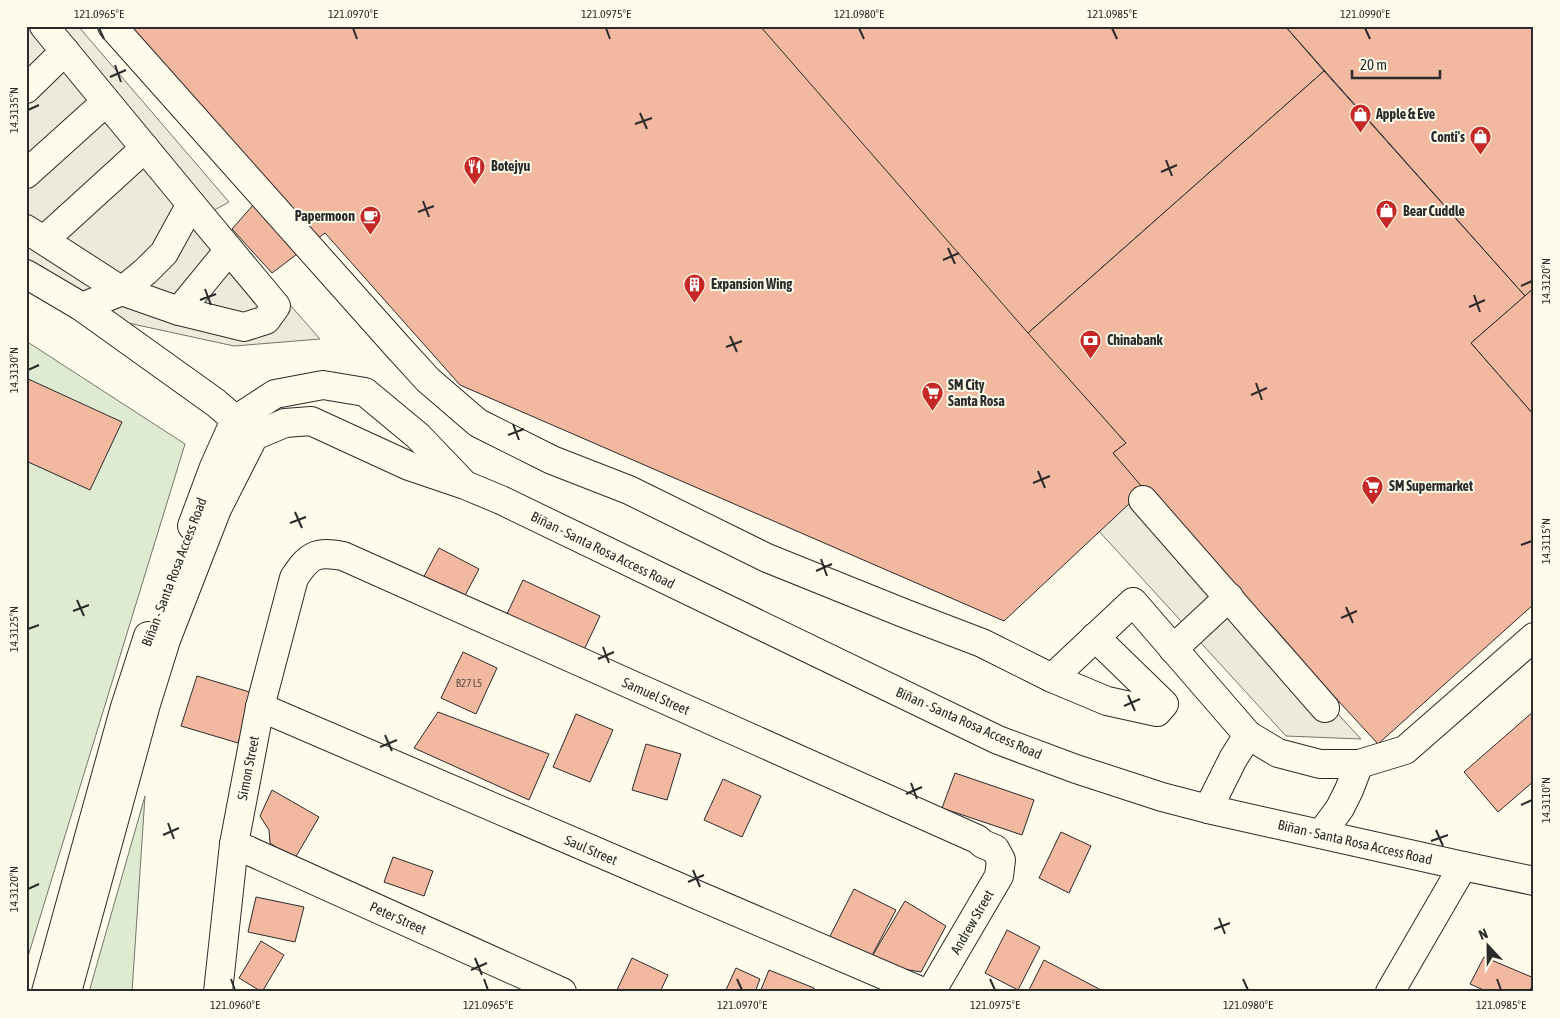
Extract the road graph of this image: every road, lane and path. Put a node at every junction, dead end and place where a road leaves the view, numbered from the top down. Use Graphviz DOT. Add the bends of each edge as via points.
graph roads {
  1 [pos="44,26"];
  2 [pos="112,26"];
  3 [pos="65,51"];
  4 [pos="26,89"];
  5 [pos="106,102"];
  6 [pos="144,148"];
  7 [pos="26,174"];
  8 [pos="191,204"];
  9 [pos="35,235"];
  10 [pos="229,250"];
  11 [pos="26,274"];
  12 [pos="122,291"];
  13 [pos="82,307"];
  14 [pos="179,311"];
  15 [pos="244,428"];
  16 [pos="465,485"];
  17 [pos="1143,500"];
  18 [pos="314,556"];
  19 [pos="1229,598"];
  20 [pos="1095,637"];
  21 [pos="1534,637"];
  22 [pos="1173,649"];
  23 [pos="1052,678"];
  24 [pos="260,707"];
  25 [pos="1325,708"];
  26 [pos="1248,735"];
  27 [pos="1359,764"];
  28 [pos="1208,809"];
  29 [pos="1321,834"];
  30 [pos="234,844"];
  31 [pos="995,849"];
  32 [pos="1463,866"];
  33 [pos="1534,881"];
  34 [pos="65,973"];
  35 [pos="46,992"];
  36 [pos="218,992"];
  37 [pos="562,992"];
  38 [pos="923,992"];
  39 [pos="931,992"];
  40 [pos="1390,992"];
  1 -- 3 [label="street"];
  2 -- 23 [label="street" via="428,380 478,423 552,460 629,490 767,558 982,642"];
  3 -- 4 [label="street"];
  3 -- 5 [label="street"];
  5 -- 6 [label="street"];
  5 -- 7 [label="street"];
  6 -- 8 [label="street"];
  6 -- 9 [label="street"];
  8 -- 10 [label="street"];
  8 -- 12 [label="street" via="164,253"];
  9 -- 12 [label="street"];
  10 -- 14 [label="street"];
  10 -- 14 [label="street" via="276,306 266,320 244,327"];
  11 -- 13 [label="street"];
  12 -- 13 [label="street"];
  12 -- 14 [label="street"];
  13 -- 15 [label="street" via="216,403"];
  15 -- 16 [label="street, Biñan - Santa Rosa Access Road" via="311,421 409,466"];
  15 -- 16 [label="street, Biñan - Santa Rosa Access Road" via="275,394 323,385 365,392 418,436"];
  15 -- 34 [label="street, Biñan - Santa Rosa Access Road" via="214,467 153,623 125,707"];
  16 -- 28 [label="street, Biñan - Santa Rosa Access Road" via="998,740 1076,770"];
  17 -- 19 [label="street"];
  18 -- 24 [label="street, Simon Street" via="303,564 294,578"];
  18 -- 31 [label="street, Samuel Street" via="329,553 343,556"];
  19 -- 22 [label="street"];
  19 -- 25 [label="street"];
  20 -- 22 [label="street" via="1133,602"];
  20 -- 23 [label="street"];
  20 -- 23 [label="street" via="1164,704 1157,712 1107,701"];
  21 -- 27 [label="street" via="1405,750"];
  22 -- 26 [label="street"];
  24 -- 30 [label="street, Simon Street"];
  24 -- 38 [label="street, Saul Street"];
  26 -- 27 [label="street" via="1278,753 1312,763"];
  26 -- 28 [label="street"];
  27 -- 29 [label="street" via="1343,802"];
  28 -- 29 [label="street, Biñan - Santa Rosa Access Road"];
  29 -- 32 [label="street, Biñan - Santa Rosa Access Road"];
  30 -- 36 [label="street, Simon Street"];
  30 -- 37 [label="street, Peter Street"];
  31 -- 39 [label="street, Andrew Street" via="1001,860 999,876"];
  32 -- 33 [label="street, Biñan - Santa Rosa Access Road"];
  32 -- 40 [label="street"];
  34 -- 35 [label="street, Biñan - Santa Rosa Access Road"];
}
